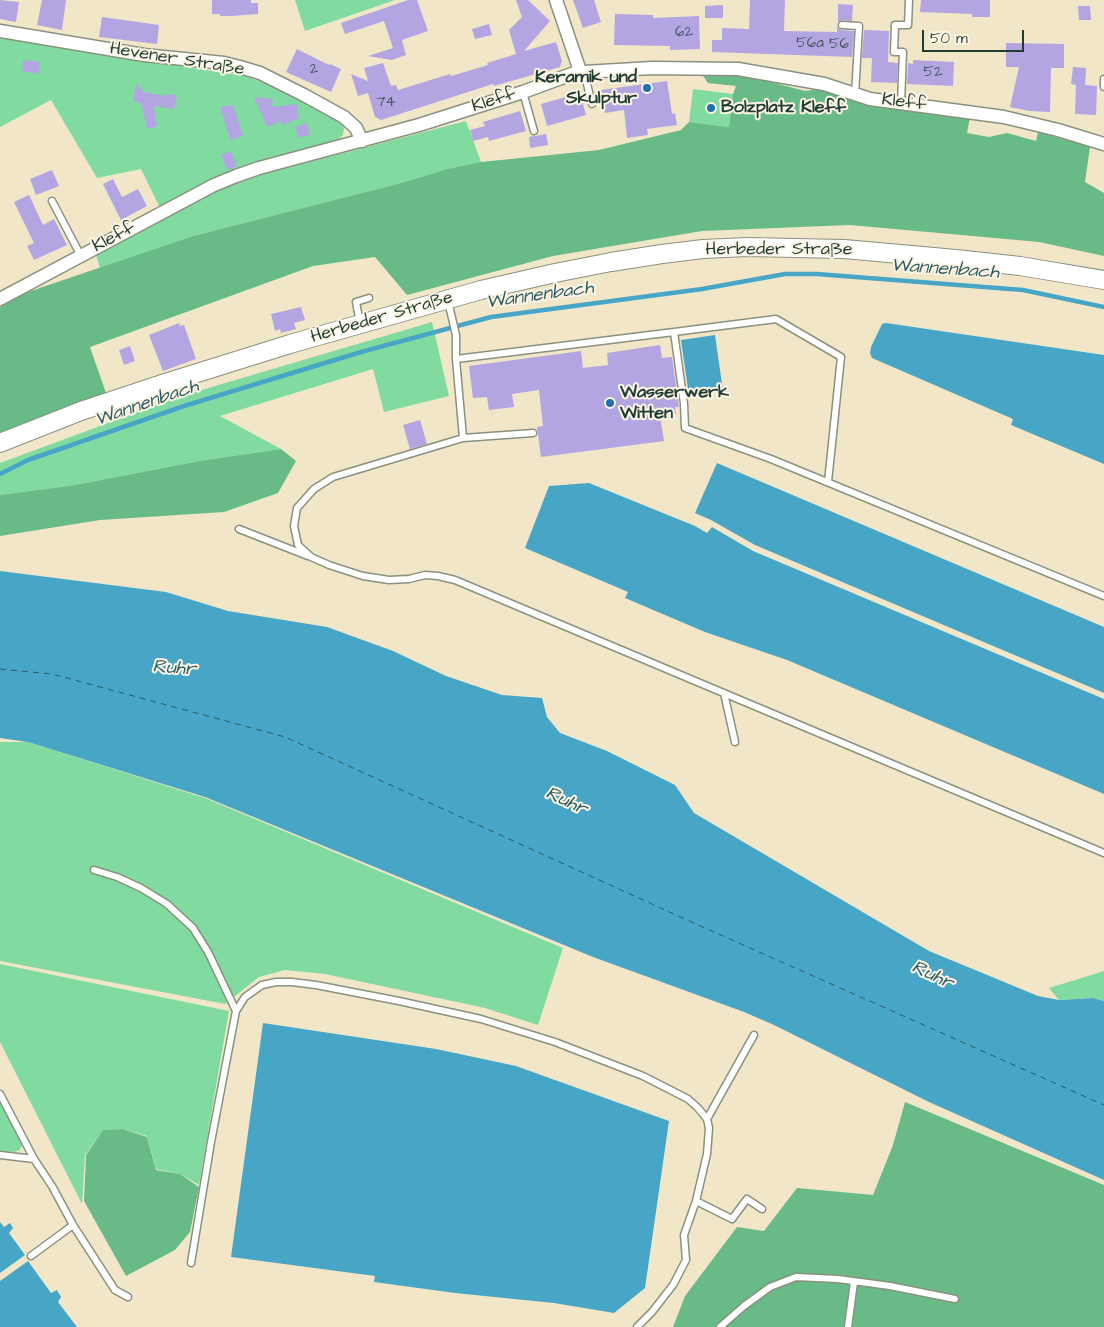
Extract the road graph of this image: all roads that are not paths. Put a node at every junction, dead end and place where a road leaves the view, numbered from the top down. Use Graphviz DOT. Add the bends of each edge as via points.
graph roads {
  1 [pos="556,0"];
  2 [pos="909,0"];
  3 [pos="842,25"];
  4 [pos="0,31"];
  5 [pos="582,71"];
  6 [pos="1104,79"];
  7 [pos="1104,87"];
  8 [pos="523,92"];
  9 [pos="855,95"];
  10 [pos="901,103"];
  11 [pos="592,104"];
  12 [pos="534,131"];
  13 [pos="362,141"];
  14 [pos="1104,144"];
  15 [pos="52,201"];
  16 [pos="81,256"];
  17 [pos="1104,280"];
  18 [pos="369,298"];
  19 [pos="0,299"];
  20 [pos="447,300"];
  21 [pos="361,324"];
  22 [pos="674,332"];
  23 [pos="456,359"];
  24 [pos="533,433"];
  25 [pos="463,438"];
  26 [pos="0,443"];
  27 [pos="828,482"];
  28 [pos="239,528"];
  29 [pos="311,557"];
  30 [pos="1104,596"];
  31 [pos="724,693"];
  32 [pos="735,742"];
  33 [pos="1104,853"];
  34 [pos="94,870"];
  35 [pos="236,1011"];
  36 [pos="754,1035"];
  37 [pos="0,1094"];
  38 [pos="707,1119"];
  39 [pos="0,1155"];
  40 [pos="34,1159"];
  41 [pos="696,1200"];
  42 [pos="762,1208"];
  43 [pos="73,1225"];
  44 [pos="31,1256"];
  45 [pos="191,1263"];
  46 [pos="854,1282"];
  47 [pos="128,1297"];
  48 [pos="955,1299"];
  49 [pos="637,1327"];
  50 [pos="720,1327"];
  51 [pos="848,1327"];
  1 -- 5 [label="street"];
  2 -- 10 [label="lane" via="908,25 895,25 894,52 903,52"];
  3 -- 9 [label="lane" via="859,26"];
  4 -- 13 [label="street, Hevener Straße" via="144,55 224,64 260,73 344,117 356,128"];
  5 -- 8 [label="street, Kleff"];
  5 -- 9 [label="street, Kleff" via="738,69 824,84"];
  5 -- 11 [label="lane"];
  6 -- 7 [label="lane"];
  8 -- 12 [label="lane"];
  8 -- 13 [label="street, Kleff"];
  9 -- 10 [label="street, Kleff"];
  10 -- 14 [label="street, Kleff" via="1004,117"];
  13 -- 16 [label="street, Kleff" via="259,168 214,185"];
  15 -- 16 [label="lane"];
  16 -- 19 [label="street, Kleff"];
  17 -- 20 [label="main road, Herbeder Straße" via="1020,266 906,254 747,247 703,249 611,262"];
  18 -- 21 [label="lane" via="356,302"];
  20 -- 21 [label="main road, Herbeder Straße"];
  20 -- 23 [label="lane" via="456,335"];
  21 -- 26 [label="main road, Herbeder Straße" via="162,384"];
  22 -- 23 [label="lane"];
  22 -- 27 [label="lane" via="685,428"];
  22 -- 27 [label="lane" via="776,319 841,357"];
  23 -- 25 [label="lane"];
  24 -- 25 [label="lane"];
  25 -- 29 [label="lane" via="333,477 314,488 297,508 294,526 298,545"];
  27 -- 30 [label="lane"];
  28 -- 29 [label="lane"];
  29 -- 31 [label="lane" via="363,576 389,580 426,575 454,580"];
  31 -- 32 [label="lane"];
  31 -- 33 [label="lane"];
  34 -- 35 [label="lane" via="141,888 167,904 193,928"];
  35 -- 38 [label="lane" via="244,997 262,985 292,982 472,1017 555,1042 643,1076 688,1099"];
  35 -- 45 [label="lane"];
  36 -- 38 [label="lane"];
  37 -- 40 [label="lane"];
  38 -- 41 [label="lane" via="707,1154"];
  39 -- 40 [label="lane"];
  40 -- 43 [label="lane"];
  41 -- 42 [label="lane" via="732,1219 748,1199"];
  41 -- 49 [label="lane" via="684,1235 686,1260 673,1285"];
  43 -- 44 [label="lane"];
  43 -- 47 [label="lane" via="115,1290"];
  46 -- 48 [label="lane"];
  46 -- 50 [label="lane" via="796,1277 770,1287"];
  46 -- 51 [label="lane"];
}
